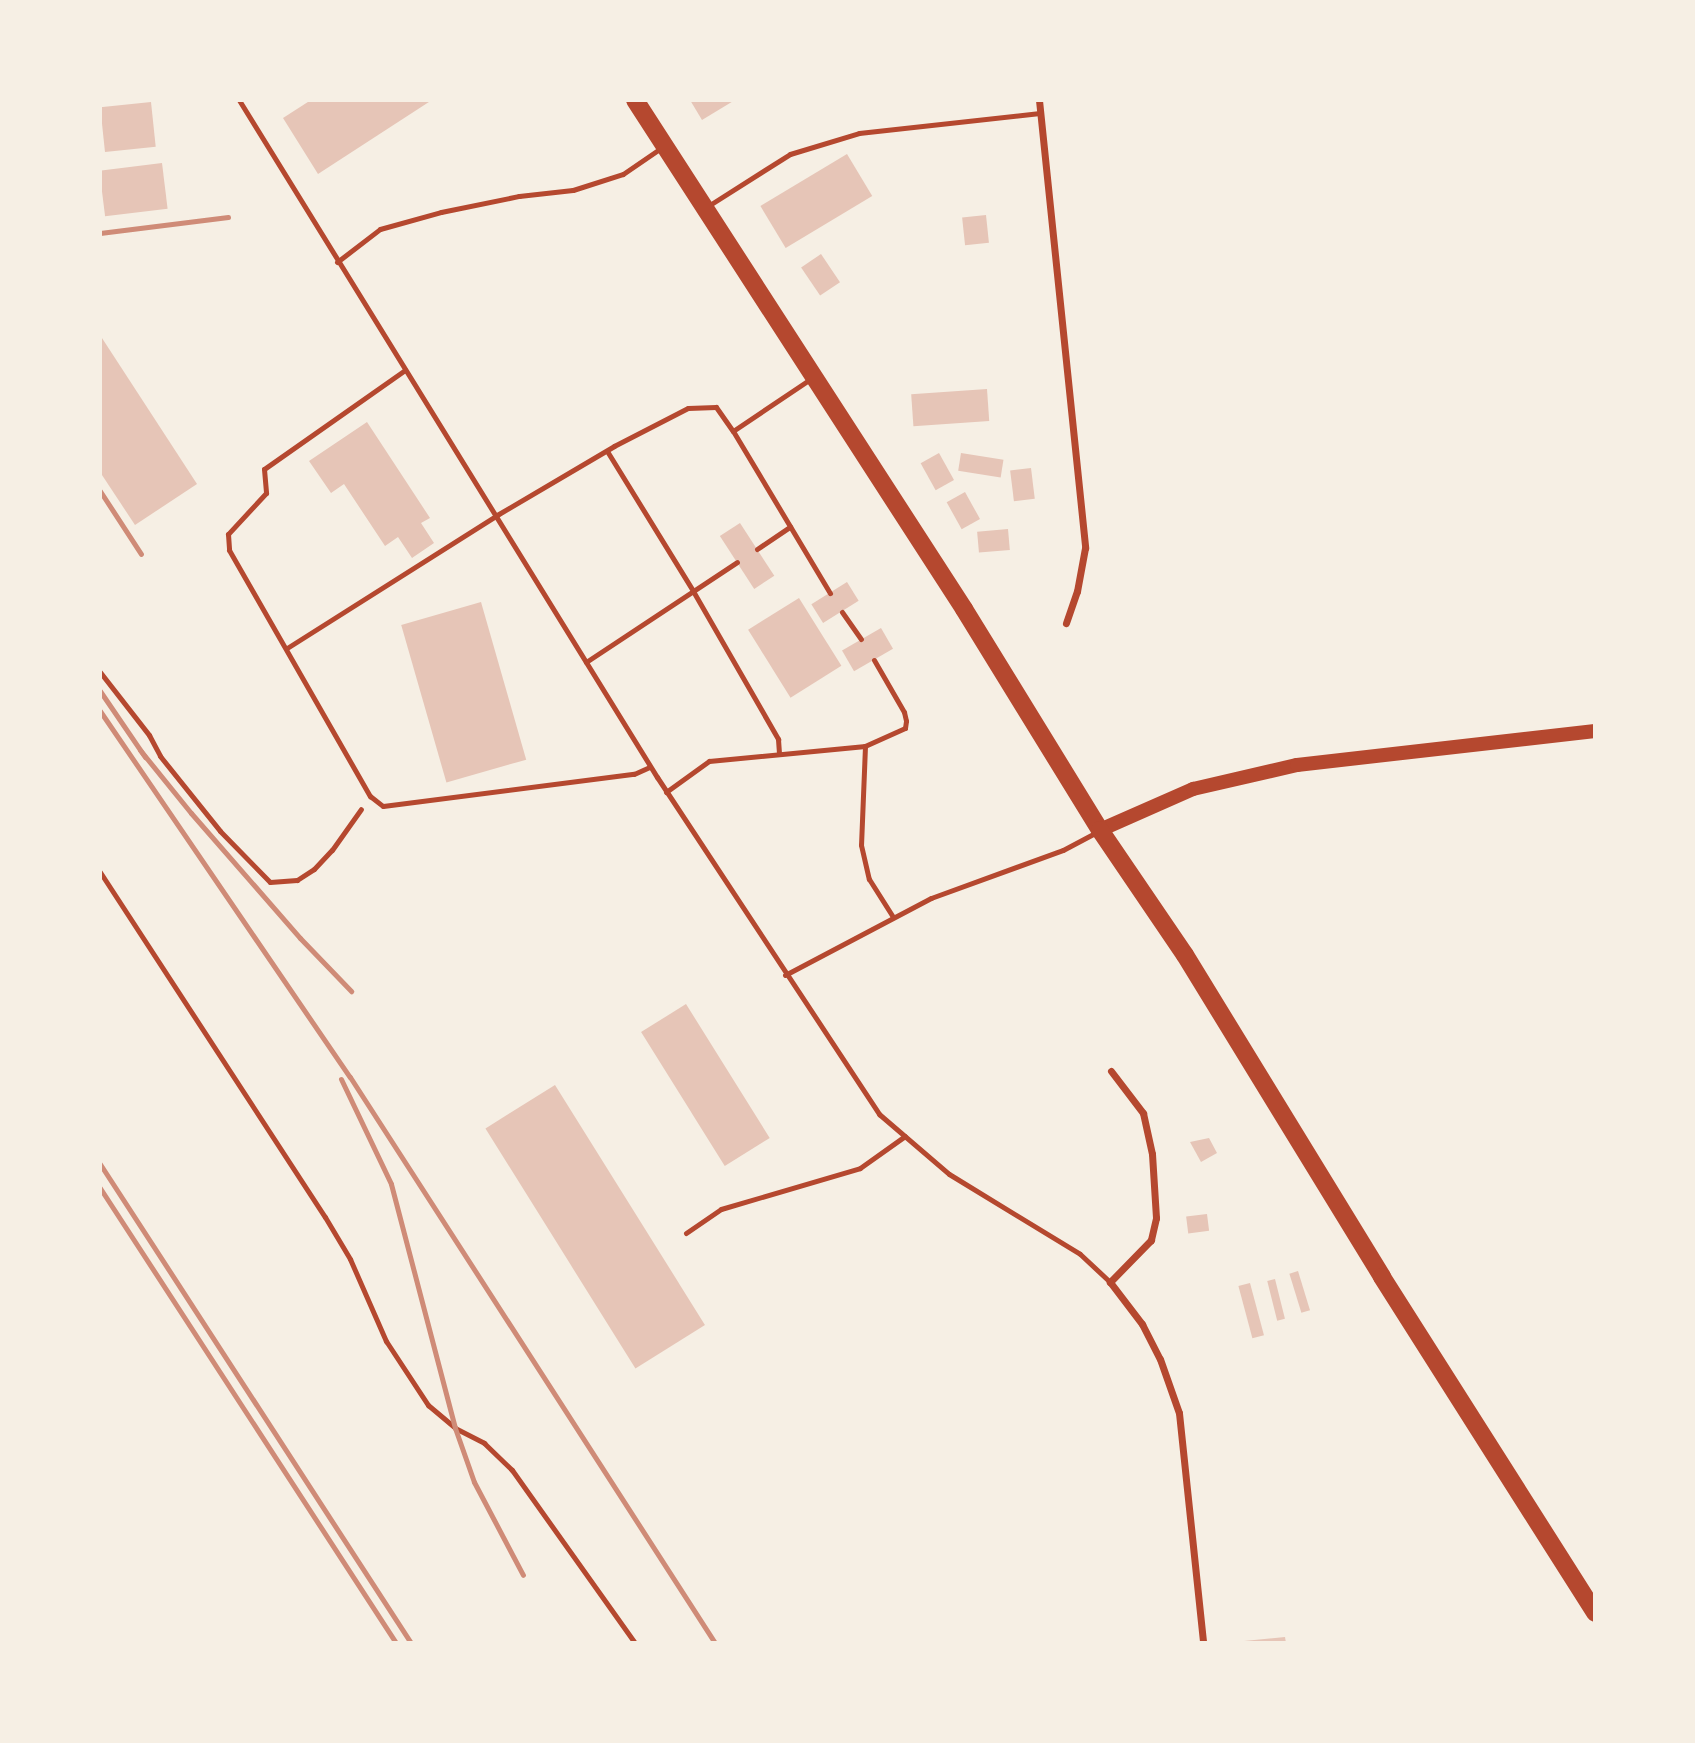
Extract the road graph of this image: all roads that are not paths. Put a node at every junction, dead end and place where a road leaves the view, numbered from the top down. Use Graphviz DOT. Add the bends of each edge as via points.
graph roads {
  1 [pos="239,100"];
  2 [pos="635,100"];
  3 [pos="1039,100"];
  4 [pos="1040,113"];
  5 [pos="665,145"];
  6 [pos="705,208"];
  7 [pos="337,262"];
  8 [pos="405,370"];
  9 [pos="814,377"];
  10 [pos="733,431"];
  11 [pos="607,451"];
  12 [pos="497,515"];
  13 [pos="790,527"];
  14 [pos="757,549"];
  15 [pos="737,562"];
  16 [pos="693,591"];
  17 [pos="830,593"];
  18 [pos="842,612"];
  19 [pos="1066,623"];
  20 [pos="861,639"];
  21 [pos="287,648"];
  22 [pos="874,660"];
  23 [pos="586,662"];
  24 [pos="100,672"];
  25 [pos="1595,731"];
  26 [pos="865,746"];
  27 [pos="779,754"];
  28 [pos="650,766"];
  29 [pos="666,792"];
  30 [pos="360,809"];
  31 [pos="1100,830"];
  32 [pos="100,872"];
  33 [pos="893,916"];
  34 [pos="785,975"];
  35 [pos="1111,1071"];
  36 [pos="905,1136"];
  37 [pos="686,1233"];
  38 [pos="1110,1282"];
  39 [pos="1595,1613"];
  40 [pos="635,1643"];
  41 [pos="1203,1643"];
  1 -- 7 [label="lane"];
  2 -- 5 [label="highway"];
  3 -- 4 [label="street"];
  4 -- 6 [label="lane" via="859,133 790,154"];
  4 -- 19 [label="street" via="1085,548"];
  5 -- 6 [label="highway"];
  5 -- 7 [label="lane" via="623,174 573,190 467,206 380,229"];
  6 -- 9 [label="highway"];
  7 -- 8 [label="lane"];
  8 -- 12 [label="lane"];
  8 -- 21 [label="lane" via="264,469 266,493 228,534 229,550"];
  9 -- 10 [label="lane"];
  9 -- 31 [label="highway"];
  10 -- 11 [label="lane" via="716,407 688,408"];
  10 -- 13 [label="lane"];
  11 -- 12 [label="lane"];
  11 -- 16 [label="lane"];
  12 -- 21 [label="lane"];
  12 -- 23 [label="lane"];
  13 -- 14 [label="lane"];
  13 -- 17 [label="lane"];
  15 -- 16 [label="lane"];
  16 -- 23 [label="lane"];
  16 -- 27 [label="lane" via="778,739"];
  18 -- 20 [label="lane"];
  21 -- 28 [label="lane" via="370,796 383,806 634,775"];
  22 -- 26 [label="lane" via="904,712 905,728"];
  23 -- 28 [label="lane"];
  24 -- 30 [label="lane" via="220,831 270,882 297,880 314,869"];
  25 -- 31 [label="main road" via="1297,765 1193,789"];
  26 -- 27 [label="lane"];
  26 -- 33 [label="lane" via="860,845 869,879"];
  27 -- 29 [label="lane" via="709,761"];
  28 -- 29 [label="lane"];
  29 -- 34 [label="lane"];
  31 -- 33 [label="lane" via="1063,850"];
  31 -- 39 [label="highway" via="1185,956"];
  32 -- 40 [label="lane" via="325,1217 350,1259 386,1341 428,1405 455,1428 484,1443 512,1470"];
  33 -- 34 [label="lane"];
  34 -- 36 [label="lane" via="879,1114"];
  35 -- 38 [label="street" via="1143,1113 1152,1154 1156,1218 1150,1240"];
  36 -- 37 [label="lane" via="860,1168 721,1209"];
  36 -- 38 [label="lane" via="949,1174 1080,1254"];
  38 -- 41 [label="street" via="1142,1324 1179,1413"];
}
